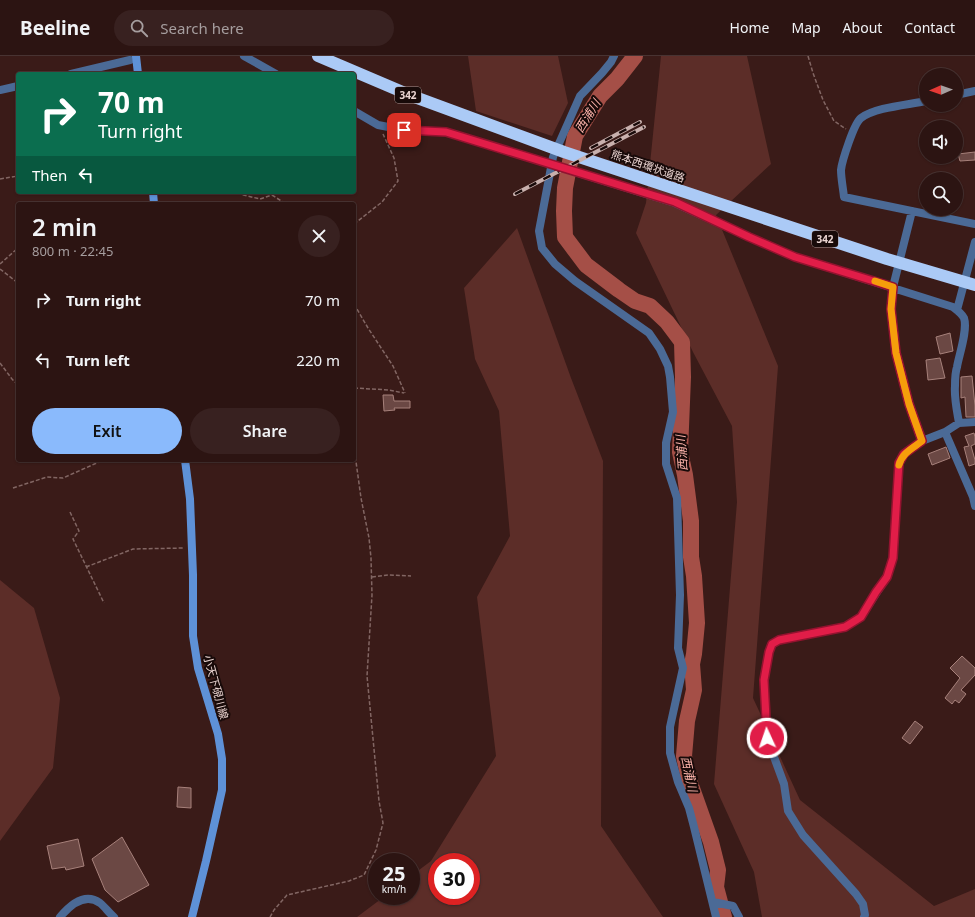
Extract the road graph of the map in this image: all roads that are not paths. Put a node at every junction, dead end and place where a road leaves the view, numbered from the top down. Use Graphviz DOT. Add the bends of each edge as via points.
graph roads {
  1 [pos="244,56"];
  2 [pos="318,56"];
  3 [pos="614,56"];
  4 [pos="133,58"];
  5 [pos="79,72"];
  6 [pos="137,72"];
  7 [pos="272,72"];
  8 [pos="356,72"];
  9 [pos="356,72"];
  10 [pos="16,86"];
  11 [pos="0,90"];
  12 [pos="975,91"];
  13 [pos="963,93"];
  14 [pos="919,102"];
  15 [pos="356,112"];
  16 [pos="912,211"];
  17 [pos="975,224"];
  18 [pos="975,242"];
  19 [pos="975,285"];
  20 [pos="893,287"];
  21 [pos="957,310"];
  22 [pos="975,422"];
  23 [pos="959,423"];
  24 [pos="945,432"];
  25 [pos="922,441"];
  26 [pos="185,462"];
  27 [pos="975,502"];
  28 [pos="713,902"];
  29 [pos="60,917"];
  30 [pos="114,917"];
  31 [pos="192,917"];
  32 [pos="716,917"];
  33 [pos="739,917"];
  34 [pos="864,917"];
  1 -- 7 [label="street"];
  2 -- 8 [label="highway, 熊本西環状道路 / 342"];
  3 -- 28 [label="street" via="580,96 553,157 539,231 542,248 555,264 649,333 668,366 673,412 666,443 666,464 677,498 680,595 678,648 683,668 670,727 670,753 689,808"];
  4 -- 5 [label="street"];
  4 -- 6 [label="main road"];
  9 -- 19 [label="highway, 熊本西環状道路 / 342" via="500,129 677,190"];
  10 -- 11 [label="street"];
  12 -- 13 [label="street"];
  14 -- 16 [label="street" via="878,110 860,119 852,134 841,169 844,197"];
  15 -- 20 [label="street" via="378,125 404,130 446,132 675,202 795,257"];
  16 -- 17 [label="street"];
  16 -- 20 [label="street"];
  18 -- 21 [label="street"];
  20 -- 21 [label="street" via="950,305"];
  20 -- 25 [label="street" via="891,309 896,353"];
  21 -- 23 [label="street" via="964,319 955,387"];
  22 -- 23 [label="street"];
  23 -- 24 [label="street"];
  24 -- 25 [label="street"];
  24 -- 27 [label="street"];
  25 -- 34 [label="street" via="904,454 899,463 893,558 887,577 861,617 845,627 779,640 772,644 764,680 767,738 784,784 788,811 802,835 863,904"];
  26 -- 31 [label="main road, 小天下硯川線" via="190,499 193,636 198,668 218,734 222,759 222,790"];
  28 -- 32 [label="street"];
  28 -- 33 [label="street" via="732,906"];
  29 -- 30 [label="street" via="78,901 91,899 100,903"];
}
